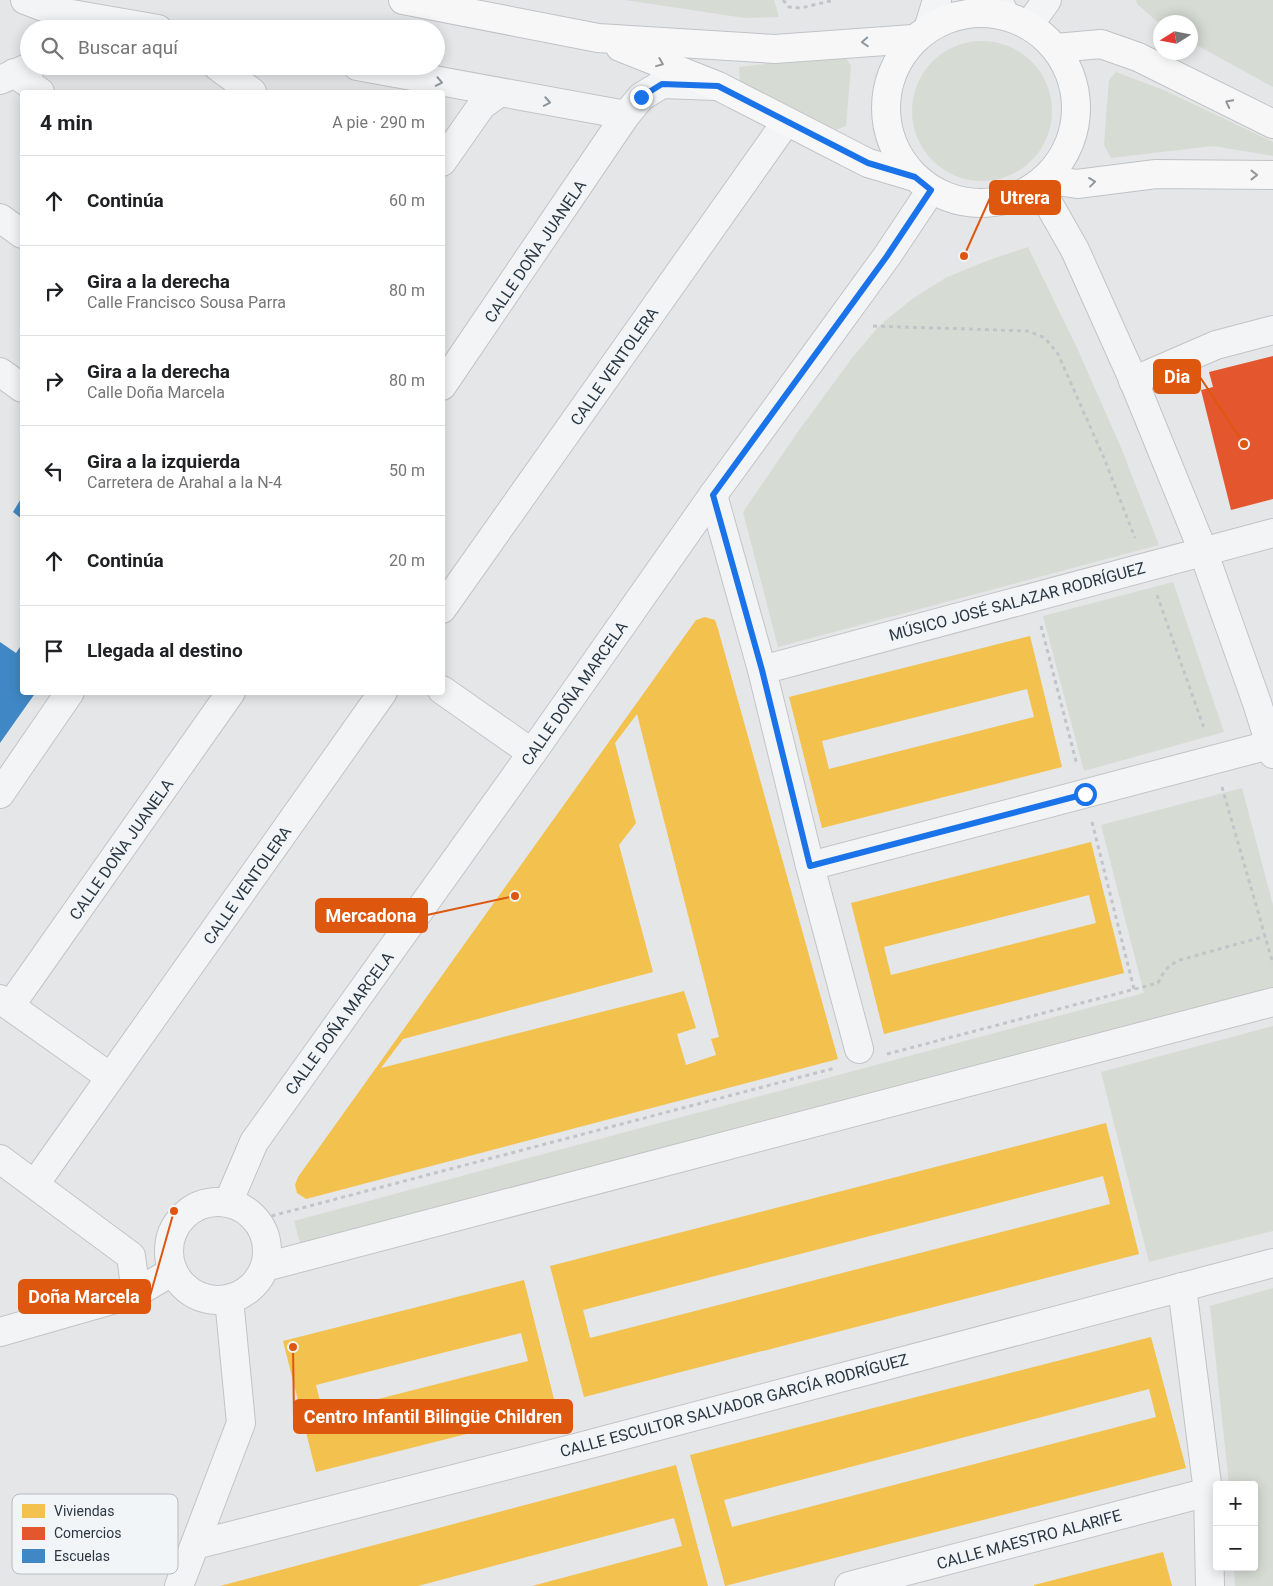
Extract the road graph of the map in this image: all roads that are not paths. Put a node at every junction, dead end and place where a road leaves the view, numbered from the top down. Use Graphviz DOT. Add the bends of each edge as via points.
graph roads {
  1 [pos="25,0"];
  2 [pos="403,0"];
  3 [pos="937,0"];
  4 [pos="1047,0"];
  5 [pos="1011,13"];
  6 [pos="102,20"];
  7 [pos="921,33"];
  8 [pos="598,38"];
  9 [pos="1056,48"];
  10 [pos="15,73"];
  11 [pos="229,75"];
  12 [pos="404,75"];
  13 [pos="718,86"];
  14 [pos="37,90"];
  15 [pos="249,90"];
  16 [pos="499,93"];
  17 [pos="626,115"];
  18 [pos="786,122"];
  19 [pos="1273,124"];
  20 [pos="445,158"];
  21 [pos="1273,175"];
  22 [pos="1041,182"];
  23 [pos="923,184"];
  24 [pos="0,218"];
  25 [pos="20,233"];
  26 [pos="1273,330"];
  27 [pos="0,372"];
  28 [pos="1133,381"];
  29 [pos="445,382"];
  30 [pos="20,387"];
  31 [pos="713,495"];
  32 [pos="1273,533"];
  33 [pos="1203,551"];
  34 [pos="445,605"];
  35 [pos="762,670"];
  36 [pos="445,692"];
  37 [pos="68,695"];
  38 [pos="229,695"];
  39 [pos="381,695"];
  40 [pos="1272,747"];
  41 [pos="532,753"];
  42 [pos="0,794"];
  43 [pos="810,866"];
  44 [pos="1273,1002"];
  45 [pos="5,1003"];
  46 [pos="861,1057"];
  47 [pos="110,1077"];
  48 [pos="0,1159"];
  49 [pos="34,1184"];
  50 [pos="228,1203"];
  51 [pos="1273,1264"];
  52 [pos="265,1267"];
  53 [pos="173,1271"];
  54 [pos="1182,1287"];
  55 [pos="136,1293"];
  56 [pos="229,1299"];
  57 [pos="0,1332"];
  58 [pos="1208,1492"];
  59 [pos="195,1546"];
  60 [pos="179,1586"];
  61 [pos="849,1586"];
  62 [pos="1210,1586"];
  1 -- 6 [label="street" via="54,11"];
  2 -- 8 [label="main road"];
  3 -- 7 [label="street"];
  4 -- 5 [label="street"];
  5 -- 7 [label="main road" via="979,12 953,16"];
  5 -- 9 [label="main road" via="1044,35"];
  7 -- 8 [label="main road, one-way" via="775,49"];
  7 -- 23 [label="main road" via="898,59 888,83 885,109 889,134 899,157"];
  8 -- 13 [label="main road, one-way"];
  19 -- 9 [label="main road, one-way" via="1138,57 1101,44"];
  9 -- 22 [label="main road" via="1070,73 1076,101 1074,130 1063,157"];
  10 -- 14 [label="street"];
  11 -- 15 [label="street"];
  12 -- 16 [label="street, one-way"];
  13 -- 17 [label="street, CALLE DOÑA JUANELA" via="662,84 641,97"];
  13 -- 18 [label="main road"];
  16 -- 17 [label="street, one-way"];
  16 -- 20 [label="street" via="482,105"];
  17 -- 29 [label="street, CALLE DOÑA JUANELA"];
  18 -- 23 [label="main road" via="868,163"];
  18 -- 34 [label="street, CALLE VENTOLERA"];
  22 -- 21 [label="main road, one-way" via="1077,184 1156,174"];
  22 -- 23 [label="main road" via="1013,198 985,203 957,201"];
  22 -- 28 [label="street"];
  23 -- 31 [label="street, CALLE DOÑA MARCELA" via="887,256"];
  24 -- 25 [label="street"];
  26 -- 28 [label="street" via="1216,345"];
  27 -- 30 [label="street"];
  28 -- 33 [label="street"];
  31 -- 35 [label="street"];
  31 -- 41 [label="street, CALLE DOÑA MARCELA"];
  32 -- 33 [label="street, MÚSICO JOSÉ SALAZAR RODRÍGUEZ"];
  33 -- 35 [label="street, MÚSICO JOSÉ SALAZAR RODRÍGUEZ"];
  33 -- 40 [label="street"];
  35 -- 43 [label="street"];
  36 -- 41 [label="street"];
  37 -- 42 [label="street"];
  38 -- 45 [label="street, CALLE DOÑA JUANELA"];
  39 -- 47 [label="street, CALLE VENTOLERA"];
  40 -- 43 [label="street"];
  41 -- 50 [label="street, CALLE DOÑA MARCELA" via="254,1142"];
  43 -- 46 [label="street"];
  44 -- 52 [label="street"];
  45 -- 47 [label="street"];
  47 -- 49 [label="street, CALLE VENTOLERA"];
  48 -- 49 [label="street"];
  49 -- 55 [label="street" via="131,1256"];
  50 -- 52 [label="street" via="243,1209 256,1220 264,1234"];
  50 -- 53 [label="street" via="198,1206 175,1226 169,1256"];
  51 -- 54 [label="street, CALLE ESCULTOR SALVADOR GARCÍA RODRÍGUEZ"];
  52 -- 56 [label="street" via="257,1282 245,1293"];
  53 -- 55 [label="street"];
  53 -- 56 [label="street" via="182,1285 196,1296 212,1300"];
  54 -- 58 [label="street"];
  54 -- 59 [label="street, CALLE ESCULTOR SALVADOR GARCÍA RODRÍGUEZ"];
  55 -- 57 [label="street"];
  56 -- 59 [label="street" via="241,1423"];
  58 -- 61 [label="street, CALLE MAESTRO ALARIFE"];
  58 -- 62 [label="street"];
  59 -- 60 [label="street"];
}
